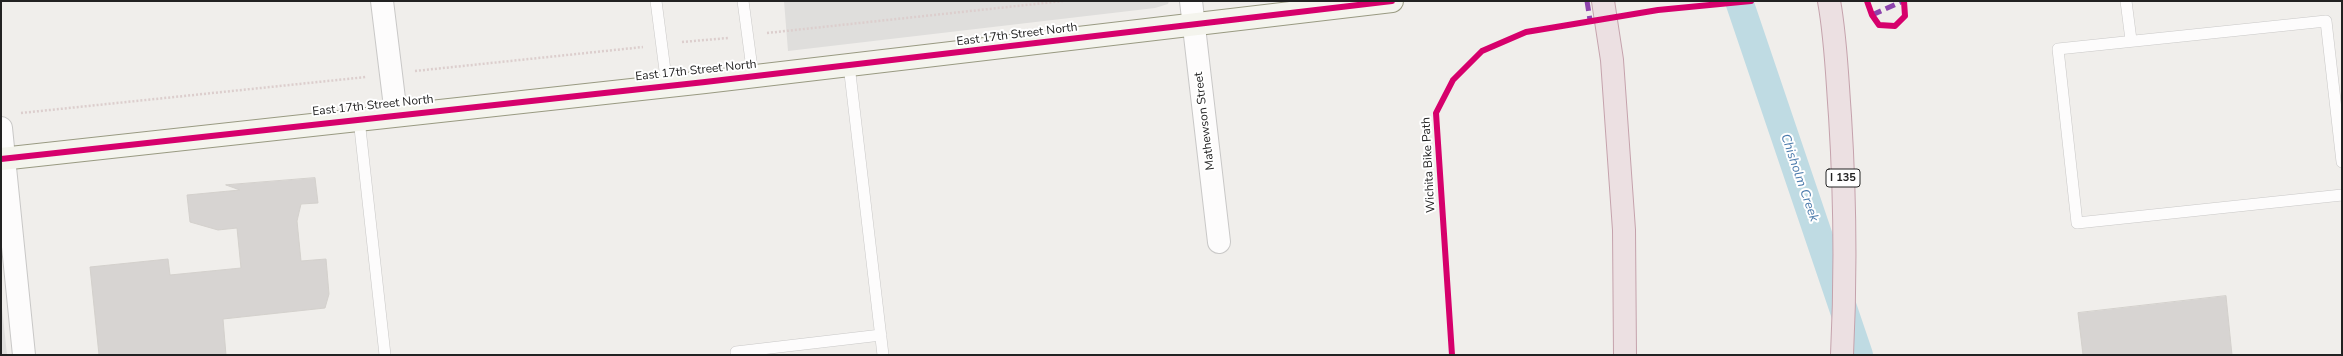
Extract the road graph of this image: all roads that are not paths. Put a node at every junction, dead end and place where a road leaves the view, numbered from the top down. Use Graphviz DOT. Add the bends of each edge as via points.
graph roads {
  1 [pos="382,1"];
  2 [pos="656,1"];
  3 [pos="743,1"];
  4 [pos="1191,1"];
  5 [pos="1392,1"];
  6 [pos="1603,1"];
  7 [pos="1829,1"];
  8 [pos="2126,1"];
  9 [pos="1193,26"];
  10 [pos="2131,40"];
  11 [pos="849,65"];
  12 [pos="753,76"];
  13 [pos="667,86"];
  14 [pos="2338,94"];
  15 [pos="396,115"];
  16 [pos="360,119"];
  17 [pos="8,121"];
  18 [pos="3,159"];
  19 [pos="2342,162"];
  20 [pos="2342,195"];
  21 [pos="1218,242"];
  22 [pos="881,335"];
  23 [pos="24,355"];
  24 [pos="385,355"];
  25 [pos="737,355"];
  26 [pos="883,355"];
  27 [pos="1625,355"];
  28 [pos="1842,355"];
  1 -- 15 [label="street"];
  2 -- 13 [label="lane"];
  3 -- 12 [label="lane"];
  4 -- 9 [label="street, Mathewson Street"];
  5 -- 9 [label="street, East 17th Street North"];
  6 -- 27 [label="highway" via="1612,60 1624,230"];
  7 -- 28 [label="highway, I 135" via="1834,30 1843,170 1845,298"];
  8 -- 10 [label="lane"];
  9 -- 11 [label="street, East 17th Street North"];
  9 -- 21 [label="street, Mathewson Street"];
  10 -- 14 [label="lane" via="2326,21"];
  10 -- 20 [label="lane" via="2058,49 2077,223"];
  11 -- 12 [label="street, East 17th Street North"];
  11 -- 22 [label="lane"];
  12 -- 13 [label="street, East 17th Street North"];
  13 -- 15 [label="street, East 17th Street North"];
  14 -- 19 [label="lane"];
  15 -- 16 [label="street, East 17th Street North"];
  16 -- 18 [label="street, East 17th Street North"];
  16 -- 24 [label="lane"];
  17 -- 18 [label="street"];
  18 -- 23 [label="street"];
  22 -- 25 [label="lane" via="736,352"];
  22 -- 26 [label="lane"];
}
